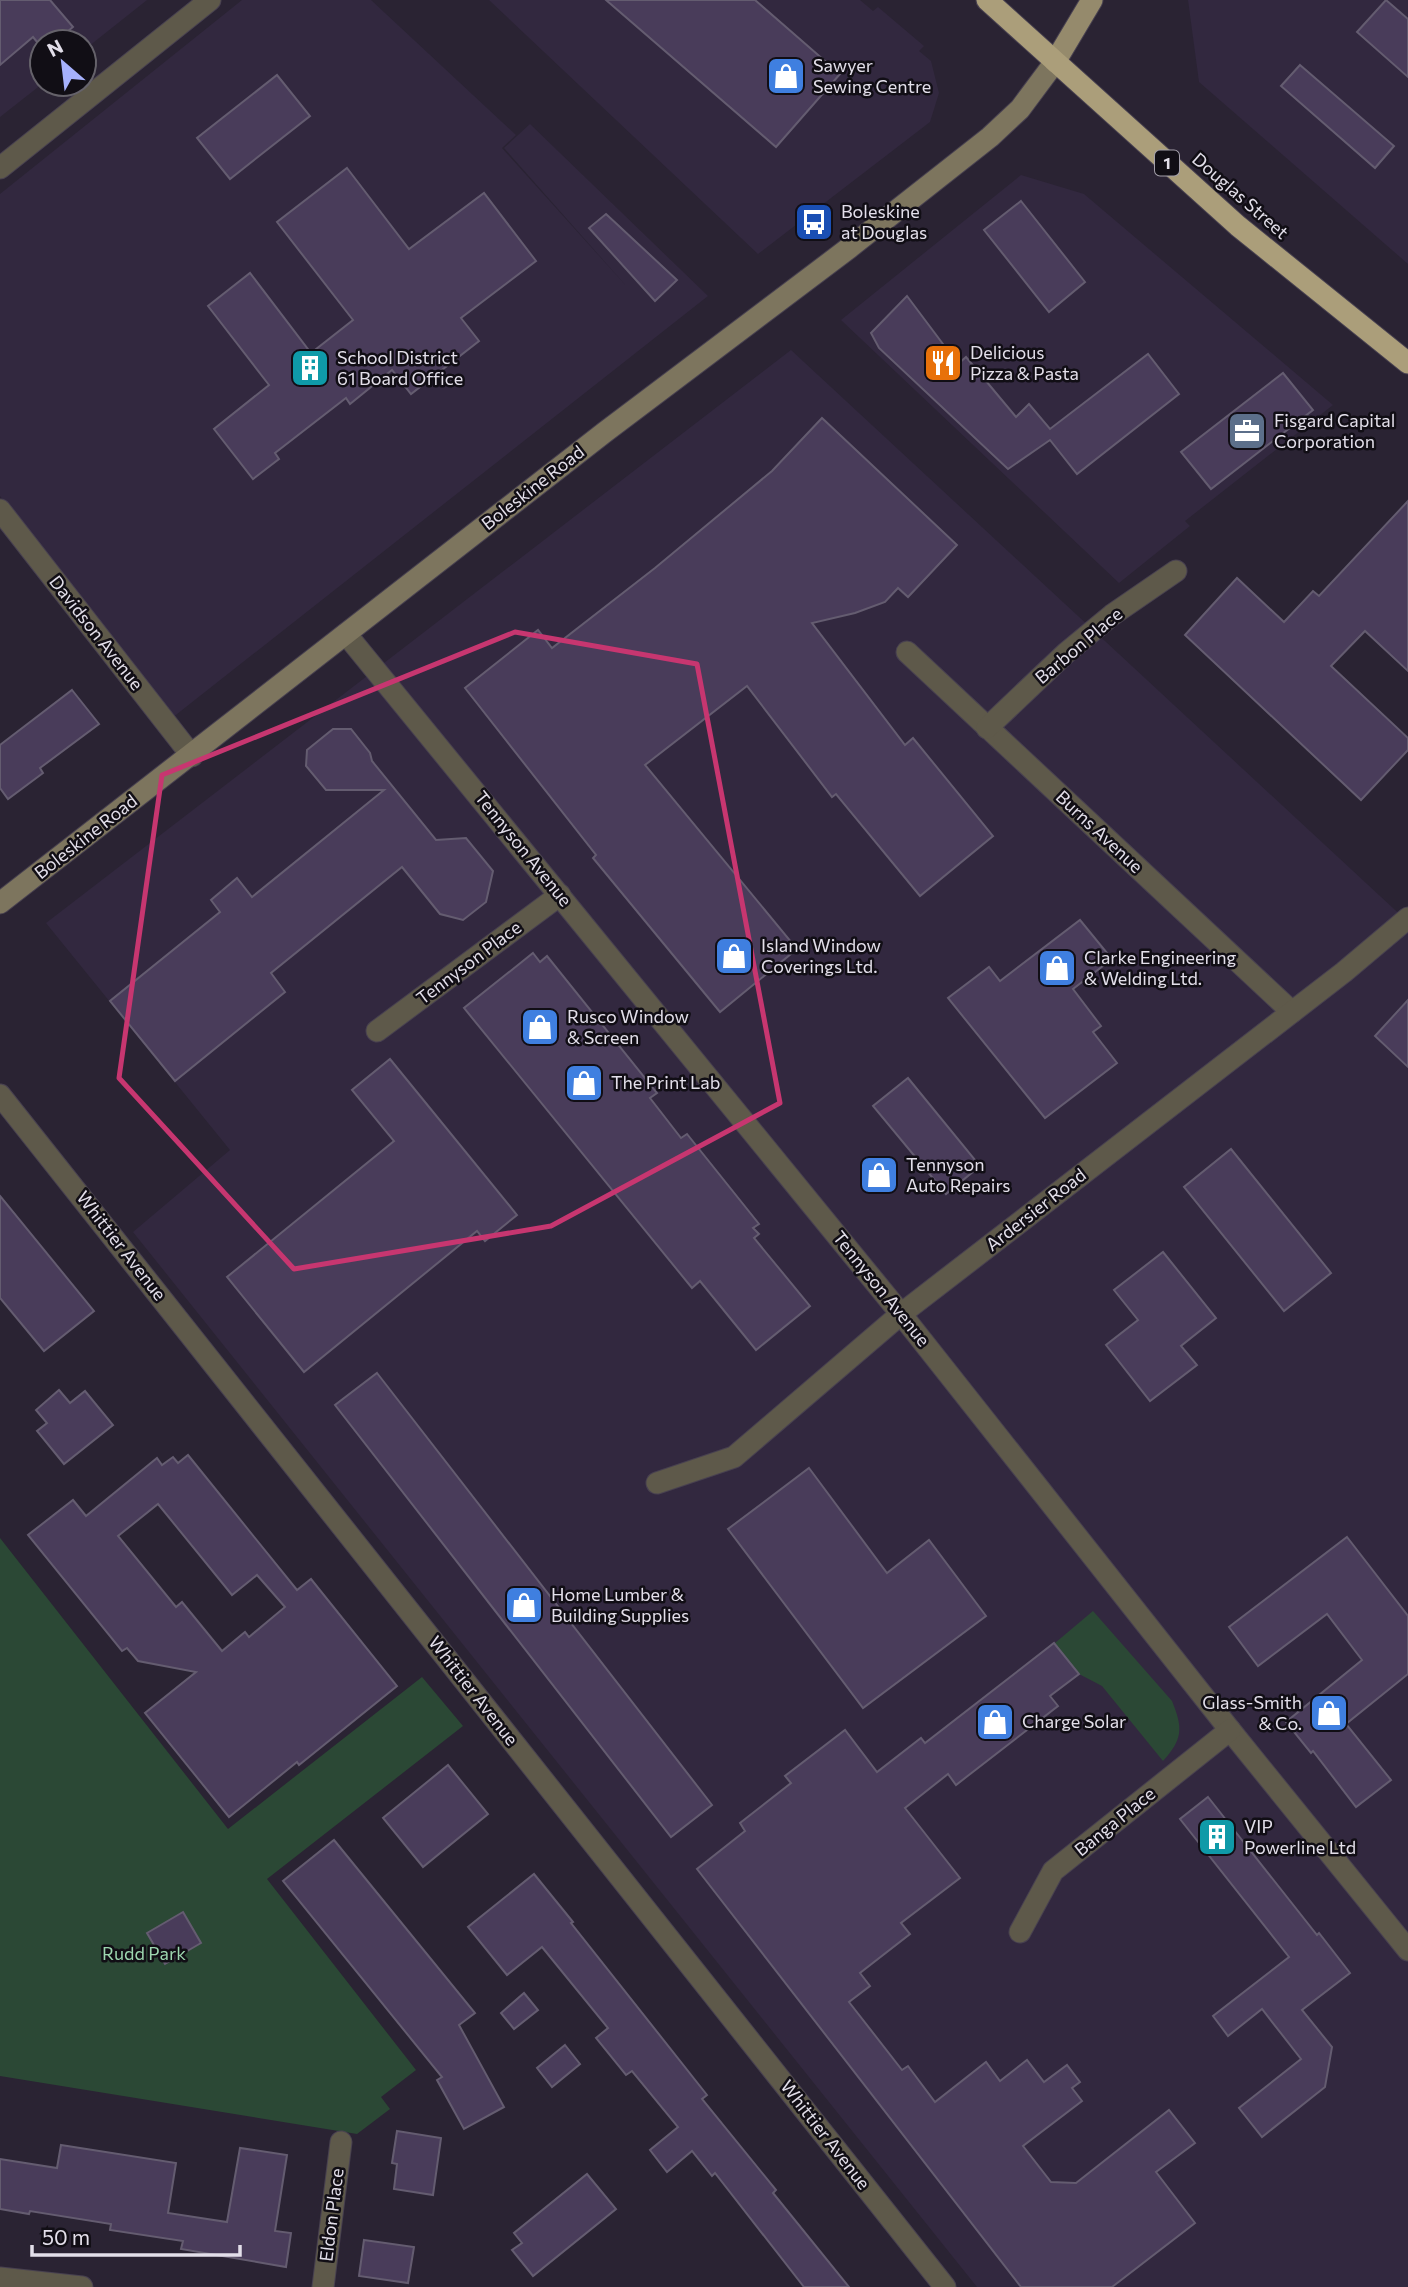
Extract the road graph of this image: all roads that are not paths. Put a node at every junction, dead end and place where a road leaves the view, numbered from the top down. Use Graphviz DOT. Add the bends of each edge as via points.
graph roads {
  1 [pos="210,0"];
  2 [pos="987,0"];
  3 [pos="1092,0"];
  4 [pos="1055,62"];
  5 [pos="0,168"];
  6 [pos="1408,363"];
  7 [pos="0,510"];
  8 [pos="1177,571"];
  9 [pos="346,634"];
  10 [pos="907,652"];
  11 [pos="987,728"];
  12 [pos="192,756"];
  13 [pos="560,895"];
  14 [pos="0,903"];
  15 [pos="1408,919"];
  16 [pos="1292,1012"];
  17 [pos="377,1031"];
  18 [pos="0,1095"];
  19 [pos="901,1314"];
  20 [pos="657,1483"];
  21 [pos="1230,1730"];
  22 [pos="1020,1932"];
  23 [pos="1408,1950"];
  24 [pos="341,2142"];
  25 [pos="0,2278"];
  26 [pos="82,2287"];
  27 [pos="323,2287"];
  28 [pos="946,2287"];
  1 -- 5 [label="street"];
  2 -- 4 [label="highway, Douglas Street / 1"];
  3 -- 4 [label="main road"];
  4 -- 6 [label="highway, Douglas Street / 1" via="1238,226"];
  4 -- 9 [label="main road, Boleskine Road" via="1020,109 996,132"];
  7 -- 12 [label="street, Davidson Avenue"];
  8 -- 11 [label="street, Barbon Place" via="1066,653"];
  9 -- 12 [label="main road, Boleskine Road"];
  9 -- 13 [label="street, Tennyson Avenue"];
  10 -- 11 [label="street, Burns Avenue"];
  11 -- 16 [label="street, Burns Avenue"];
  12 -- 14 [label="main road, Boleskine Road"];
  13 -- 17 [label="street, Tennyson Place"];
  13 -- 19 [label="street, Tennyson Avenue"];
  15 -- 16 [label="street, Ardersier Road"];
  16 -- 19 [label="street, Ardersier Road"];
  18 -- 28 [label="street, Whittier Avenue"];
  19 -- 20 [label="street, Ardersier Road" via="734,1457"];
  19 -- 21 [label="street, Tennyson Avenue"];
  21 -- 22 [label="street, Banga Place" via="1053,1871"];
  21 -- 23 [label="street, Tennyson Avenue"];
  24 -- 27 [label="street, Eldon Place"];
  25 -- 26 [label="street"];
}
